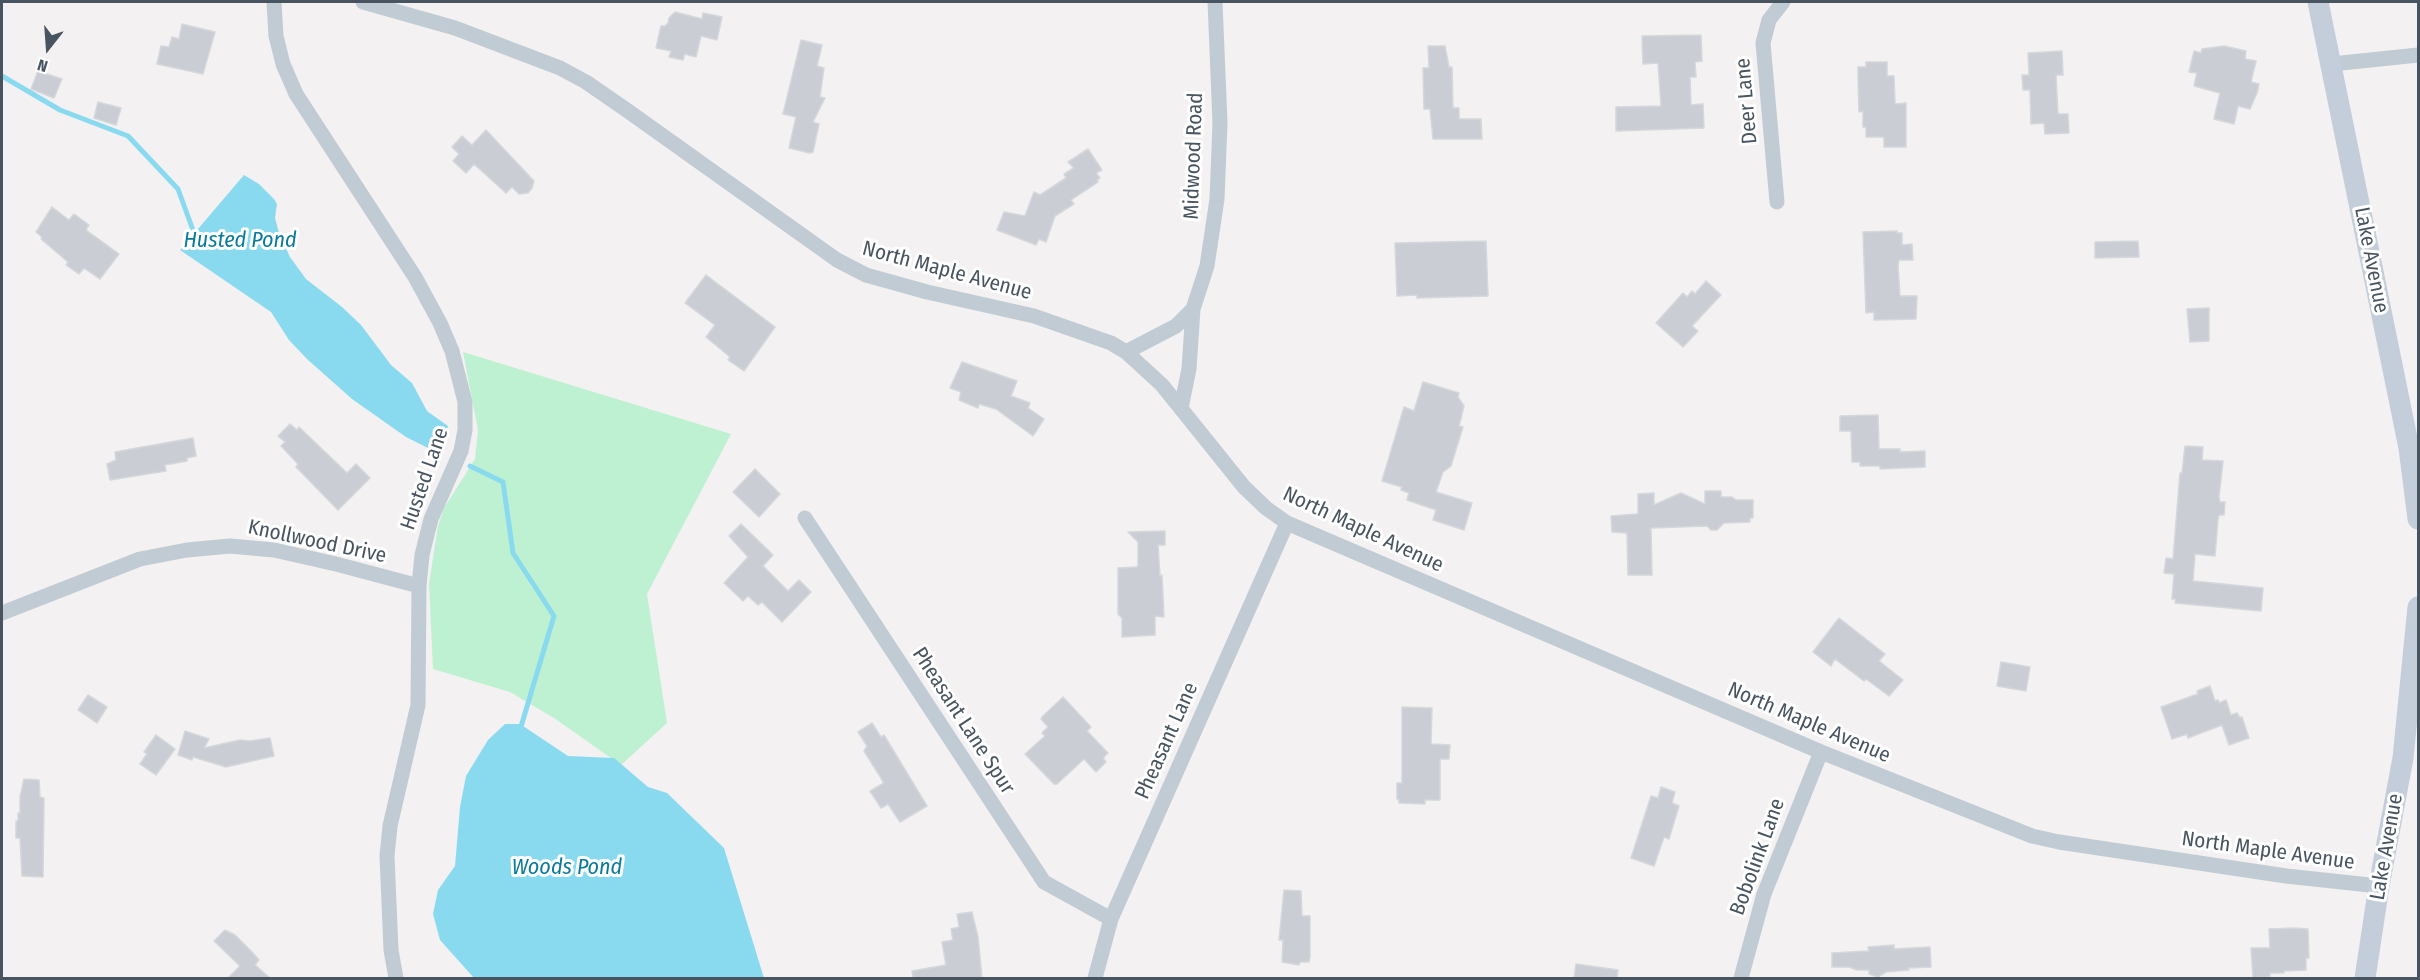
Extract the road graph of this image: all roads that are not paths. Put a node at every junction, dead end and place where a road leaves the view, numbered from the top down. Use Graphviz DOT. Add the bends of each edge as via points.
graph roads {
  1 [pos="274,2"];
  2 [pos="363,2"];
  3 [pos="1215,2"];
  4 [pos="1783,2"];
  5 [pos="2318,2"];
  6 [pos="2418,55"];
  7 [pos="2332,64"];
  8 [pos="1777,202"];
  9 [pos="1193,309"];
  10 [pos="1126,352"];
  11 [pos="1181,408"];
  12 [pos="805,518"];
  13 [pos="2418,519"];
  14 [pos="1287,523"];
  15 [pos="419,586"];
  16 [pos="2418,607"];
  17 [pos="2,613"];
  18 [pos="1821,752"];
  19 [pos="2379,886"];
  20 [pos="1111,919"];
  21 [pos="396,978"];
  22 [pos="1095,978"];
  23 [pos="1741,978"];
  24 [pos="2366,978"];
  1 -- 15 [label="street, Husted Lane" via="276,36 296,94 425,296 452,351 465,402 461,451 431,519"];
  2 -- 10 [label="street, North Maple Avenue" via="455,28 560,68 619,105 837,260 866,275 1034,316"];
  3 -- 9 [label="street, Midwood Road" via="1220,123 1217,199 1207,266"];
  4 -- 8 [label="street, Deer Lane" via="1769,20 1763,43"];
  5 -- 7 [label="main road, Lake Avenue"];
  6 -- 7 [label="street"];
  7 -- 13 [label="main road, Lake Avenue" via="2409,448"];
  9 -- 10 [label="street" via="1176,326"];
  9 -- 11 [label="street, Midwood Road" via="1189,369"];
  10 -- 11 [label="street, North Maple Avenue"];
  11 -- 14 [label="street, North Maple Avenue" via="1244,487"];
  12 -- 20 [label="street, Pheasant Lane Spur" via="1044,882"];
  14 -- 18 [label="street, North Maple Avenue"];
  14 -- 20 [label="street, Pheasant Lane"];
  15 -- 17 [label="street, Knollwood Drive" via="294,555 230,546 140,559"];
  15 -- 21 [label="street, Husted Lane" via="418,705 390,826 387,856"];
  16 -- 19 [label="main road, Lake Avenue" via="2403,758"];
  18 -- 19 [label="street, North Maple Avenue" via="2032,836 2286,876"];
  18 -- 23 [label="street, Bobolink Lane" via="1764,894"];
  19 -- 24 [label="main road, Lake Avenue"];
  20 -- 22 [label="street, Pheasant Lane"];
}
